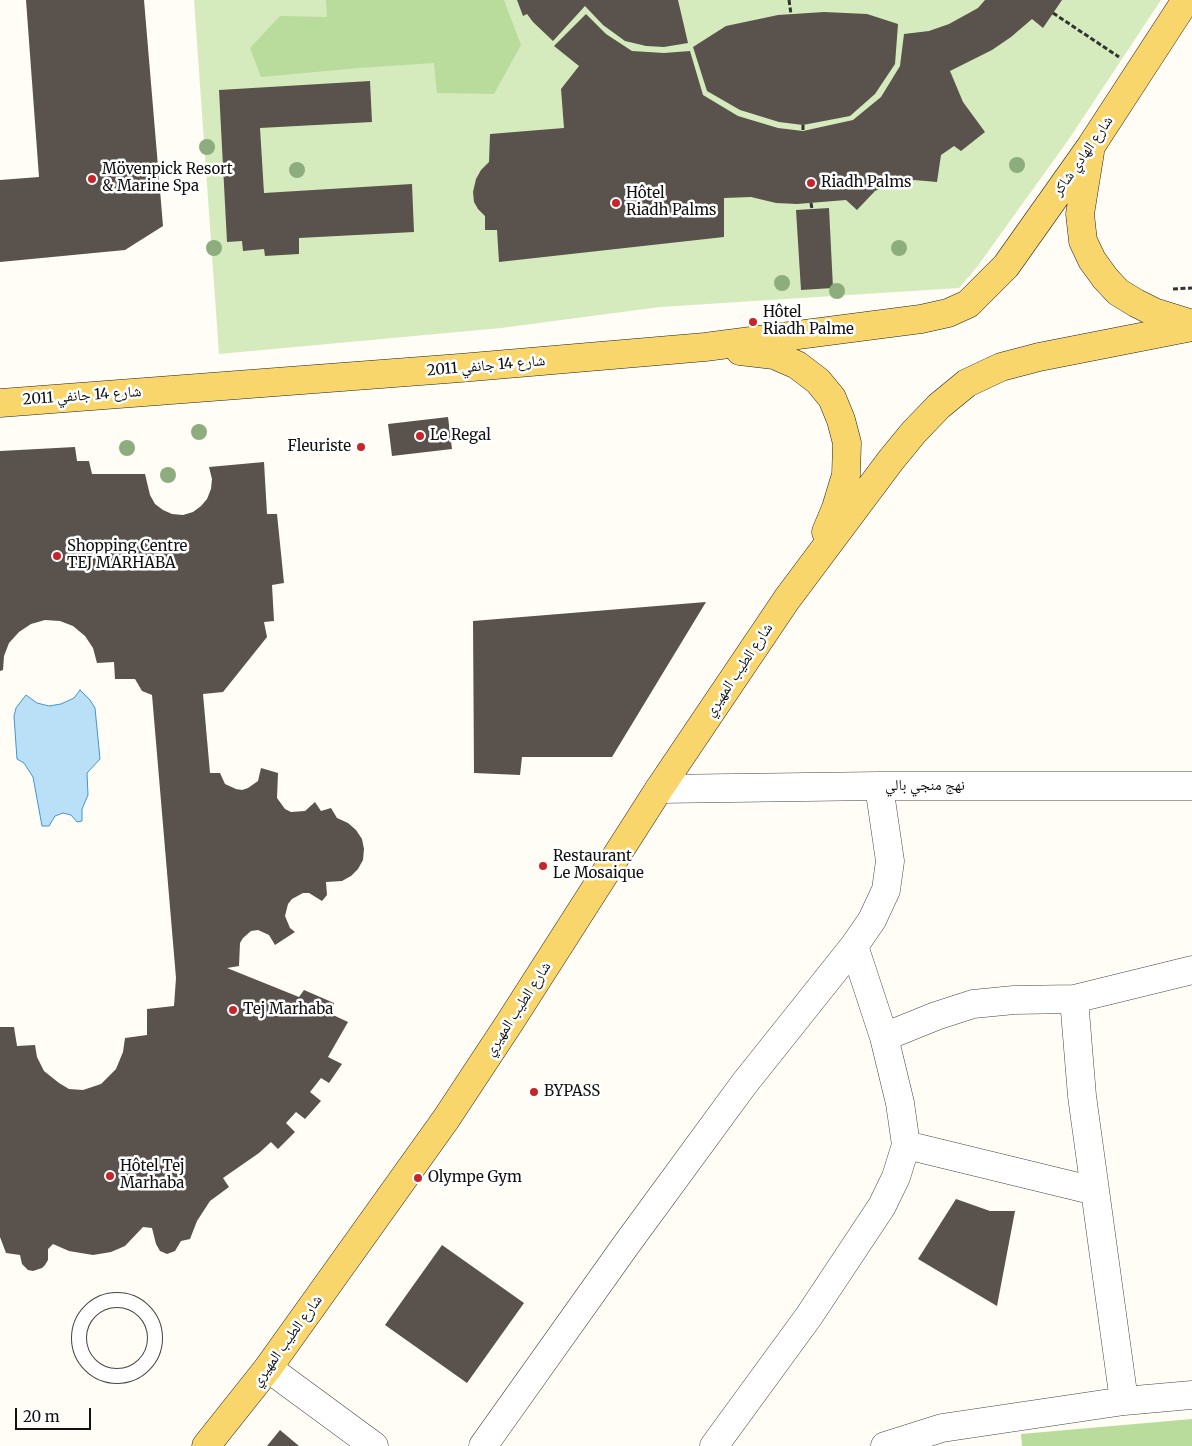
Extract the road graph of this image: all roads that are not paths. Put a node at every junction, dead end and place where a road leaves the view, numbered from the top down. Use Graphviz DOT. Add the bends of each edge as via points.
graph roads {
  1 [pos="1186,0"];
  2 [pos="1091,146"];
  3 [pos="968,304"];
  4 [pos="1192,326"];
  5 [pos="705,347"];
  6 [pos="0,403"];
  7 [pos="815,561"];
  8 [pos="879,786"];
  9 [pos="1192,786"];
  10 [pos="659,789"];
  11 [pos="854,946"];
  12 [pos="1192,970"];
  13 [pos="1074,999"];
  14 [pos="884,1037"];
  15 [pos="906,1145"];
  16 [pos="1095,1191"];
  17 [pos="150,1319"];
  18 [pos="268,1368"];
  19 [pos="1192,1395"];
  20 [pos="1124,1401"];
  21 [pos="718,1444"];
  22 [pos="206,1446"];
  23 [pos="374,1446"];
  24 [pos="483,1446"];
  25 [pos="886,1446"];
  1 -- 2 [label="main road, شارع الهادي شاكر"];
  2 -- 3 [label="main road, شارع الهادي شاكر" via="1006,266"];
  2 -- 4 [label="main road" via="1080,214 1083,241 1092,260 1118,292 1154,312"];
  3 -- 5 [label="main road, شارع 14 جانفي 2011" via="921,319"];
  4 -- 7 [label="main road" via="1039,357 1001,367 967,383 914,432"];
  5 -- 6 [label="main road, شارع 14 جانفي 2011"];
  5 -- 7 [label="main road" via="774,355 797,365 818,381 832,398 847,444 846,475"];
  7 -- 10 [label="main road, شارع الطيب المهيري"];
  8 -- 9 [label="street, نهج منجي بالي"];
  8 -- 10 [label="street, نهج منجي بالي"];
  8 -- 11 [label="street" via="890,860 886,890 872,920"];
  10 -- 18 [label="main road, شارع الطيب المهيري" via="446,1119"];
  11 -- 14 [label="street"];
  11 -- 24 [label="street" via="744,1084"];
  12 -- 13 [label="street"];
  13 -- 14 [label="street" via="973,1004"];
  13 -- 16 [label="street" via="1082,1096"];
  14 -- 15 [label="street" via="900,1103"];
  15 -- 16 [label="street"];
  15 -- 21 [label="street" via="882,1206"];
  16 -- 20 [label="street"];
  17 -- 17 [label="lane" via="140,1308 126,1302 112,1300 97,1305 86,1315 80,1328 79,1344 83,1358 106,1376 136,1372 147,1362 154,1348 155,1334"];
  18 -- 22 [label="main road, شارع الطيب المهيري"];
  18 -- 23 [label="street"];
  19 -- 20 [label="street"];
  20 -- 25 [label="street" via="942,1428"];
}
